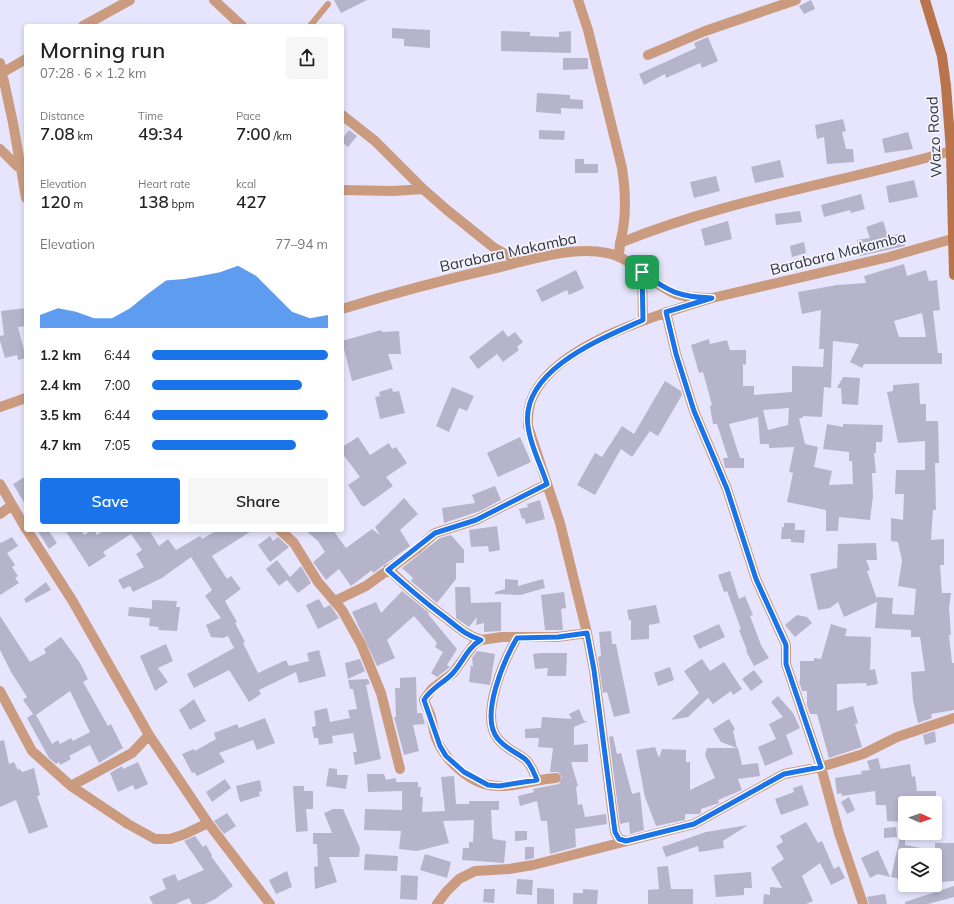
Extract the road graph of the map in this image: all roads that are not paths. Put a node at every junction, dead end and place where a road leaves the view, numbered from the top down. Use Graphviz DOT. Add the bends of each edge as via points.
graph roads {
  1 [pos="130,0"];
  2 [pos="214,0"];
  3 [pos="578,0"];
  4 [pos="796,0"];
  5 [pos="925,0"];
  6 [pos="328,4"];
  7 [pos="87,24"];
  8 [pos="240,24"];
  9 [pos="312,24"];
  10 [pos="648,55"];
  11 [pos="24,60"];
  12 [pos="1,70"];
  13 [pos="344,117"];
  14 [pos="0,149"];
  15 [pos="951,151"];
  16 [pos="21,168"];
  17 [pos="24,186"];
  18 [pos="422,189"];
  19 [pos="344,190"];
  20 [pos="953,197"];
  21 [pos="952,239"];
  22 [pos="620,243"];
  23 [pos="619,256"];
  24 [pos="519,262"];
  25 [pos="642,272"];
  26 [pos="954,275"];
  27 [pos="712,298"];
  28 [pos="344,308"];
  29 [pos="666,312"];
  30 [pos="643,320"];
  31 [pos="24,399"];
  32 [pos="0,407"];
  33 [pos="0,484"];
  34 [pos="547,484"];
  35 [pos="12,505"];
  36 [pos="0,514"];
  37 [pos="24,526"];
  38 [pos="28,532"];
  39 [pos="282,532"];
  40 [pos="388,570"];
  41 [pos="334,601"];
  42 [pos="587,633"];
  43 [pos="517,638"];
  44 [pos="481,640"];
  45 [pos="0,691"];
  46 [pos="954,718"];
  47 [pos="150,735"];
  48 [pos="821,767"];
  49 [pos="400,770"];
  50 [pos="556,778"];
  51 [pos="537,780"];
  52 [pos="71,786"];
  53 [pos="208,823"];
  54 [pos="626,841"];
  55 [pos="270,904"];
  56 [pos="438,904"];
  57 [pos="863,904"];
  1 -- 7 [label="street"];
  2 -- 8 [label="street"];
  3 -- 22 [label="street" via="622,168 626,212"];
  4 -- 10 [label="street" via="705,31"];
  5 -- 15 [label="main road, Wazo Road" via="942,56"];
  6 -- 9 [label="lane"];
  11 -- 12 [label="street"];
  12 -- 16 [label="street"];
  13 -- 18 [label="street" via="375,141"];
  14 -- 16 [label="street"];
  15 -- 20 [label="main road, Wazo Road"];
  15 -- 22 [label="street" via="744,202"];
  16 -- 17 [label="street"];
  18 -- 19 [label="street"];
  18 -- 24 [label="street" via="486,242"];
  20 -- 21 [label="main road, Wazo Road"];
  21 -- 26 [label="main road, Wazo Road"];
  21 -- 27 [label="street, Barabara Makamba" via="889,258"];
  22 -- 23 [label="street"];
  23 -- 24 [label="street, Barabara Makamba" via="592,251"];
  23 -- 25 [label="street, Barabara Makamba"];
  24 -- 28 [label="street, Barabara Makamba"];
  25 -- 27 [label="street, Barabara Makamba" via="676,294"];
  25 -- 30 [label="street"];
  27 -- 29 [label="street"];
  29 -- 30 [label="street"];
  29 -- 48 [label="street" via="694,411 727,489 756,579 786,645 786,664"];
  30 -- 34 [label="street" via="568,357 533,396 528,410 528,426"];
  31 -- 32 [label="street"];
  33 -- 35 [label="street"];
  34 -- 40 [label="street" via="476,520 435,533"];
  34 -- 42 [label="street" via="568,552"];
  35 -- 36 [label="street"];
  35 -- 37 [label="street"];
  38 -- 47 [label="street" via="72,600"];
  39 -- 41 [label="street" via="294,543 318,582"];
  40 -- 41 [label="street" via="366,586"];
  40 -- 44 [label="street" via="460,631"];
  41 -- 49 [label="street" via="342,610 360,644 381,694"];
  42 -- 43 [label="street"];
  42 -- 54 [label="street" via="615,832 619,839"];
  43 -- 44 [label="street"];
  43 -- 51 [label="street" via="504,664 493,697 492,727 496,738 506,748 525,759"];
  44 -- 51 [label="street" via="475,643 453,673 432,689 424,700 436,738 446,756 456,766 488,785 499,786"];
  45 -- 52 [label="street" via="32,751"];
  46 -- 48 [label="street" via="903,735 863,754"];
  47 -- 52 [label="street" via="132,754"];
  47 -- 53 [label="street"];
  48 -- 54 [label="street" via="784,774 694,824"];
  48 -- 57 [label="street" via="839,833"];
  50 -- 51 [label="street"];
  52 -- 53 [label="street" via="128,824 156,839 170,839"];
  53 -- 55 [label="street"];
  54 -- 56 [label="street" via="510,870 475,871 459,879"];
}
